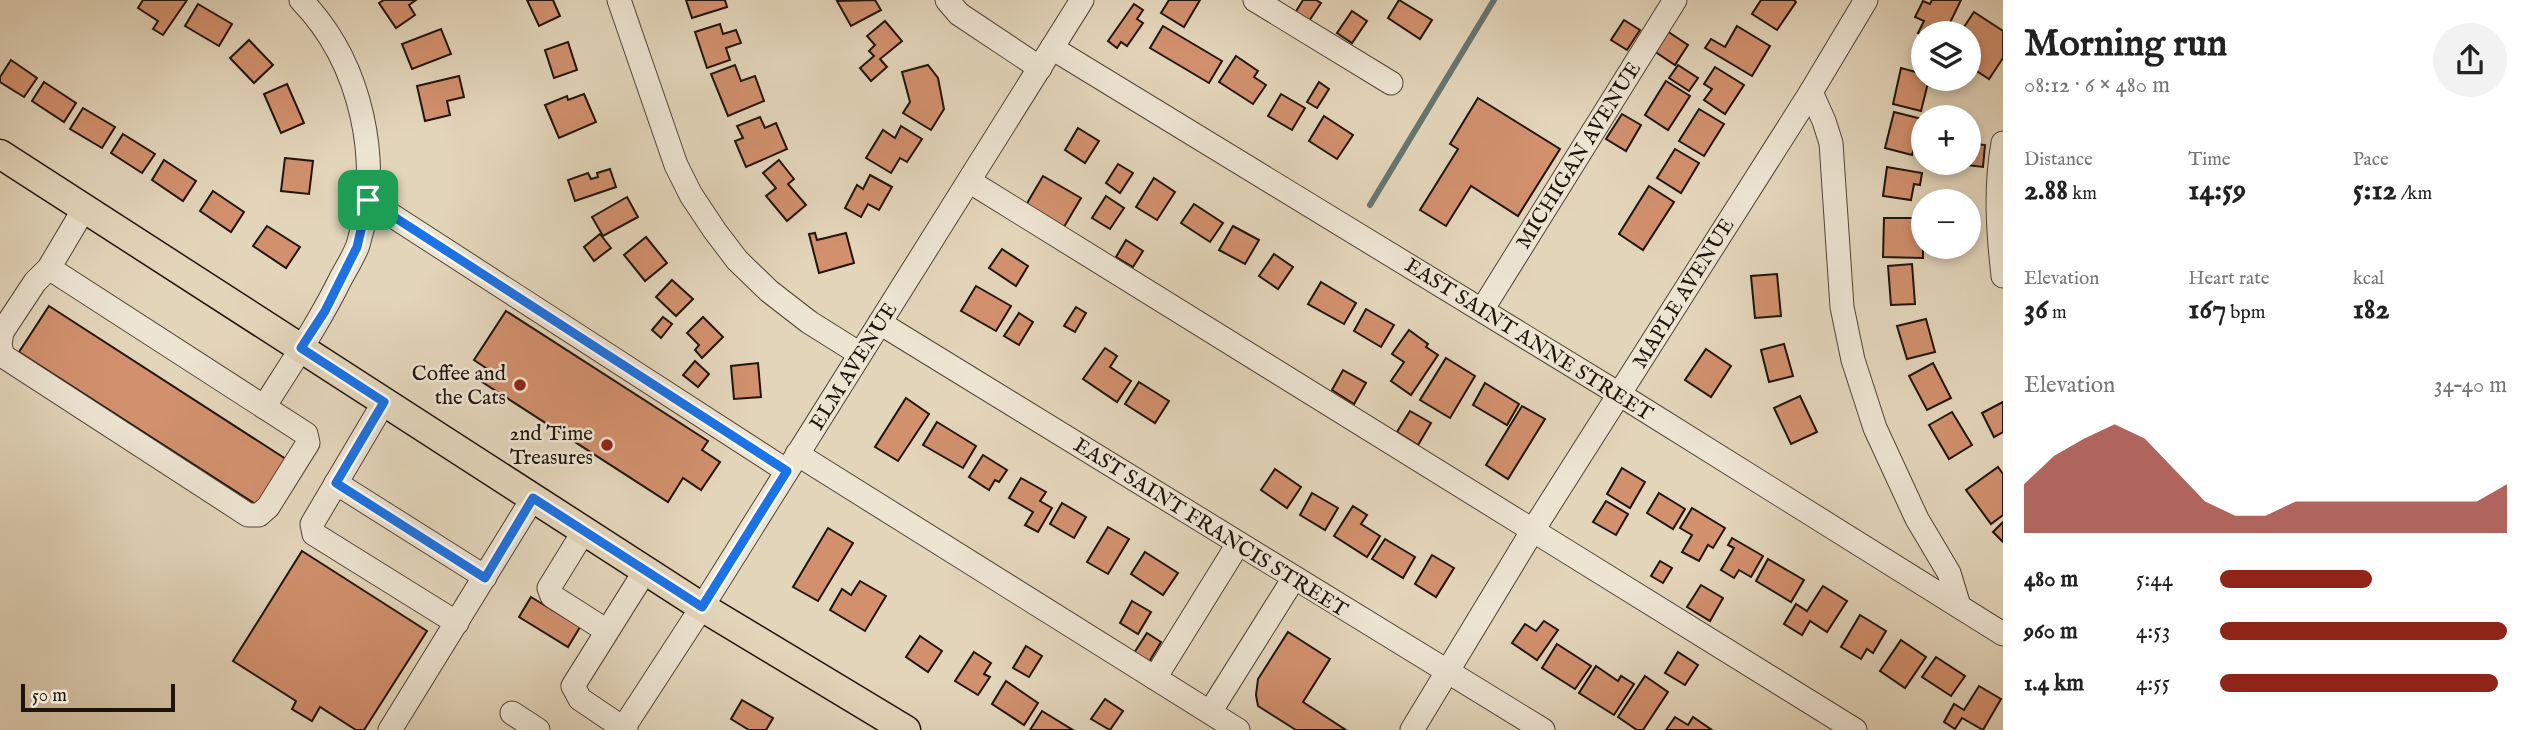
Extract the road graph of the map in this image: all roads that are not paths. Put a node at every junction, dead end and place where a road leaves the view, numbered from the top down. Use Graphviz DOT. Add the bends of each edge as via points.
graph roads {
  1 [pos="301,0"];
  2 [pos="619,0"];
  3 [pos="947,0"];
  4 [pos="1082,0"];
  5 [pos="1255,0"];
  6 [pos="1675,0"];
  7 [pos="1866,0"];
  8 [pos="1052,48"];
  9 [pos="1040,68"];
  10 [pos="1391,83"];
  11 [pos="1811,92"];
  12 [pos="2003,143"];
  13 [pos="0,155"];
  14 [pos="969,181"];
  15 [pos="368,200"];
  16 [pos="84,209"];
  17 [pos="49,268"];
  18 [pos="2003,276"];
  19 [pos="1482,310"];
  20 [pos="880,323"];
  21 [pos="301,348"];
  22 [pos="860,354"];
  23 [pos="1619,394"];
  24 [pos="384,402"];
  25 [pos="264,407"];
  26 [pos="792,463"];
  27 [pos="336,483"];
  28 [pos="533,498"];
  29 [pos="1533,530"];
  30 [pos="584,531"];
  31 [pos="1238,544"];
  32 [pos="645,570"];
  33 [pos="485,578"];
  34 [pos="1294,578"];
  35 [pos="1959,606"];
  36 [pos="702,607"];
  37 [pos="457,623"];
  38 [pos="607,631"];
  39 [pos="2003,634"];
  40 [pos="1448,671"];
  41 [pos="1155,678"];
  42 [pos="1210,712"];
  43 [pos="512,713"];
  44 [pos="624,729"];
  45 [pos="390,730"];
  46 [pos="538,730"];
  47 [pos="906,730"];
  48 [pos="1238,730"];
  49 [pos="1412,730"];
  50 [pos="1543,730"];
  51 [pos="1854,730"];
  1 -- 15 [label="street" via="317,17 344,65 362,110"];
  2 -- 22 [label="street" via="676,165 715,231 769,292"];
  3 -- 9 [label="street" via="960,15"];
  4 -- 8 [label="street, ELM AVENUE"];
  5 -- 10 [label="street"];
  6 -- 19 [label="street, MICHIGAN AVENUE"];
  7 -- 11 [label="street, MAPLE AVENUE"];
  8 -- 9 [label="street, ELM AVENUE"];
  8 -- 19 [label="street, EAST SAINT ANNE STREET"];
  9 -- 14 [label="street, ELM AVENUE"];
  11 -- 23 [label="street, MAPLE AVENUE"];
  11 -- 35 [label="street" via="1830,143 1840,283 1853,360 1875,429 1917,519 1949,573"];
  12 -- 18 [label="street" via="1996,206"];
  13 -- 16 [label="main road"];
  14 -- 20 [label="street, ELM AVENUE"];
  14 -- 29 [label="street"];
  15 -- 21 [label="street" via="357,247"];
  15 -- 26 [label="street"];
  16 -- 17 [label="street"];
  16 -- 21 [label="main road"];
  17 -- 25 [label="street"];
  17 -- 25 [label="street" via="34,282 2,332 3,356 248,515 258,515 268,506 308,443 306,434"];
  19 -- 23 [label="street, EAST SAINT ANNE STREET"];
  20 -- 22 [label="street, ELM AVENUE"];
  20 -- 31 [label="street, EAST SAINT FRANCIS STREET"];
  21 -- 24 [label="main road"];
  21 -- 25 [label="street"];
  22 -- 26 [label="street, ELM AVENUE"];
  23 -- 29 [label="street, MAPLE AVENUE"];
  23 -- 35 [label="street, EAST SAINT ANNE STREET"];
  24 -- 27 [label="street"];
  24 -- 28 [label="main road"];
  26 -- 36 [label="street, ELM AVENUE"];
  26 -- 41 [label="street"];
  27 -- 33 [label="street"];
  27 -- 37 [label="street" via="312,524 313,534"];
  28 -- 30 [label="main road"];
  28 -- 33 [label="street"];
  29 -- 40 [label="street, MAPLE AVENUE"];
  29 -- 51 [label="street"];
  30 -- 32 [label="main road"];
  30 -- 38 [label="street" via="549,588 552,596"];
  31 -- 34 [label="street, EAST SAINT FRANCIS STREET"];
  31 -- 41 [label="street"];
  32 -- 36 [label="main road"];
  32 -- 38 [label="street"];
  33 -- 37 [label="street"];
  34 -- 40 [label="street, EAST SAINT FRANCIS STREET"];
  34 -- 42 [label="street"];
  35 -- 39 [label="street, EAST SAINT ANNE STREET"];
  36 -- 44 [label="street, ELM AVENUE"];
  36 -- 47 [label="main road"];
  37 -- 45 [label="street"];
  38 -- 44 [label="street" via="573,686 580,699"];
  40 -- 49 [label="street, MAPLE AVENUE"];
  40 -- 50 [label="street, EAST SAINT FRANCIS STREET"];
  41 -- 42 [label="street"];
  42 -- 48 [label="street"];
  43 -- 46 [label="street"];
}
